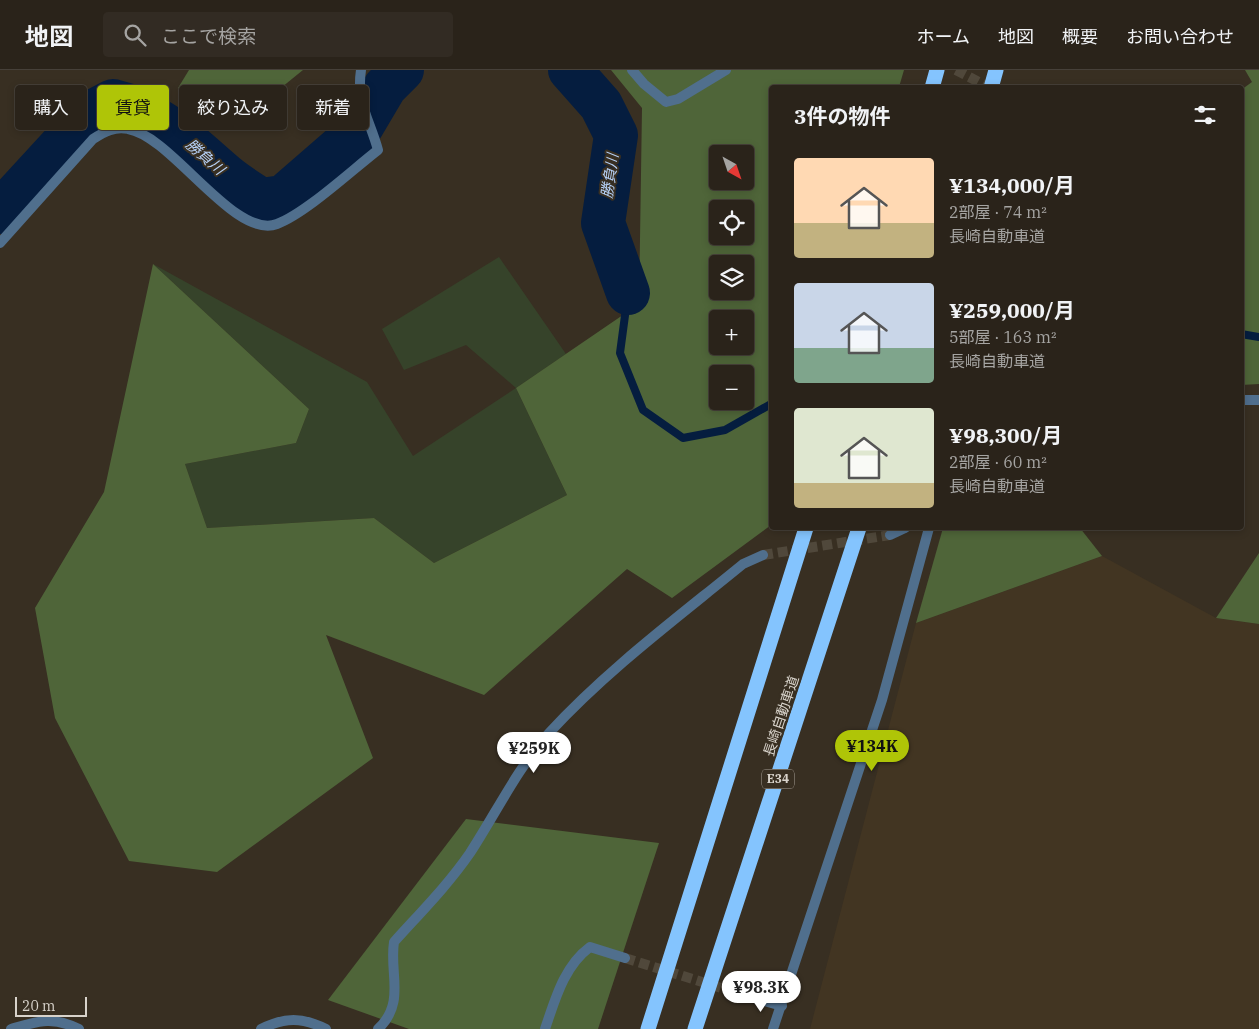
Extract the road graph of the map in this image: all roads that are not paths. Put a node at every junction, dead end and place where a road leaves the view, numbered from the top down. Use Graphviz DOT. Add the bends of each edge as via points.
graph roads {
  1 [pos="361,70"];
  2 [pos="632,70"];
  3 [pos="726,70"];
  4 [pos="937,70"];
  5 [pos="996,70"];
  6 [pos="933,85"];
  7 [pos="992,85"];
  8 [pos="0,243"];
  9 [pos="1244,400"];
  10 [pos="1259,400"];
  11 [pos="805,530"];
  12 [pos="858,530"];
  13 [pos="901,530"];
  14 [pos="928,530"];
  15 [pos="890,535"];
  16 [pos="763,555"];
  17 [pos="625,958"];
  18 [pos="747,996"];
  19 [pos="782,1006"];
  20 [pos="11,1029"];
  21 [pos="79,1029"];
  22 [pos="261,1029"];
  23 [pos="326,1029"];
  24 [pos="378,1029"];
  25 [pos="545,1029"];
  26 [pos="648,1029"];
  27 [pos="695,1029"];
  28 [pos="774,1029"];
  1 -- 8 [label="street" via="358,88 361,106 378,150 297,214 275,225 255,224 230,209 146,136 129,129 110,129 93,139"];
  2 -- 3 [label="street" via="666,102 678,99"];
  4 -- 6 [label="highway"];
  5 -- 7 [label="highway"];
  9 -- 10 [label="street"];
  11 -- 26 [label="highway"];
  12 -- 27 [label="highway, 長崎自動車道 / E34"];
  13 -- 15 [label="street"];
  14 -- 19 [label="street" via="882,700"];
  16 -- 24 [label="street" via="742,564 599,684 548,734 518,773 469,854 394,942 394,996 391,1012"];
  17 -- 25 [label="street" via="590,947 577,956 558,992"];
  18 -- 19 [label="street"];
  19 -- 28 [label="street"];
  20 -- 21 [label="street" via="40,1020 60,1021"];
  22 -- 23 [label="street" via="294,1018"];
}
